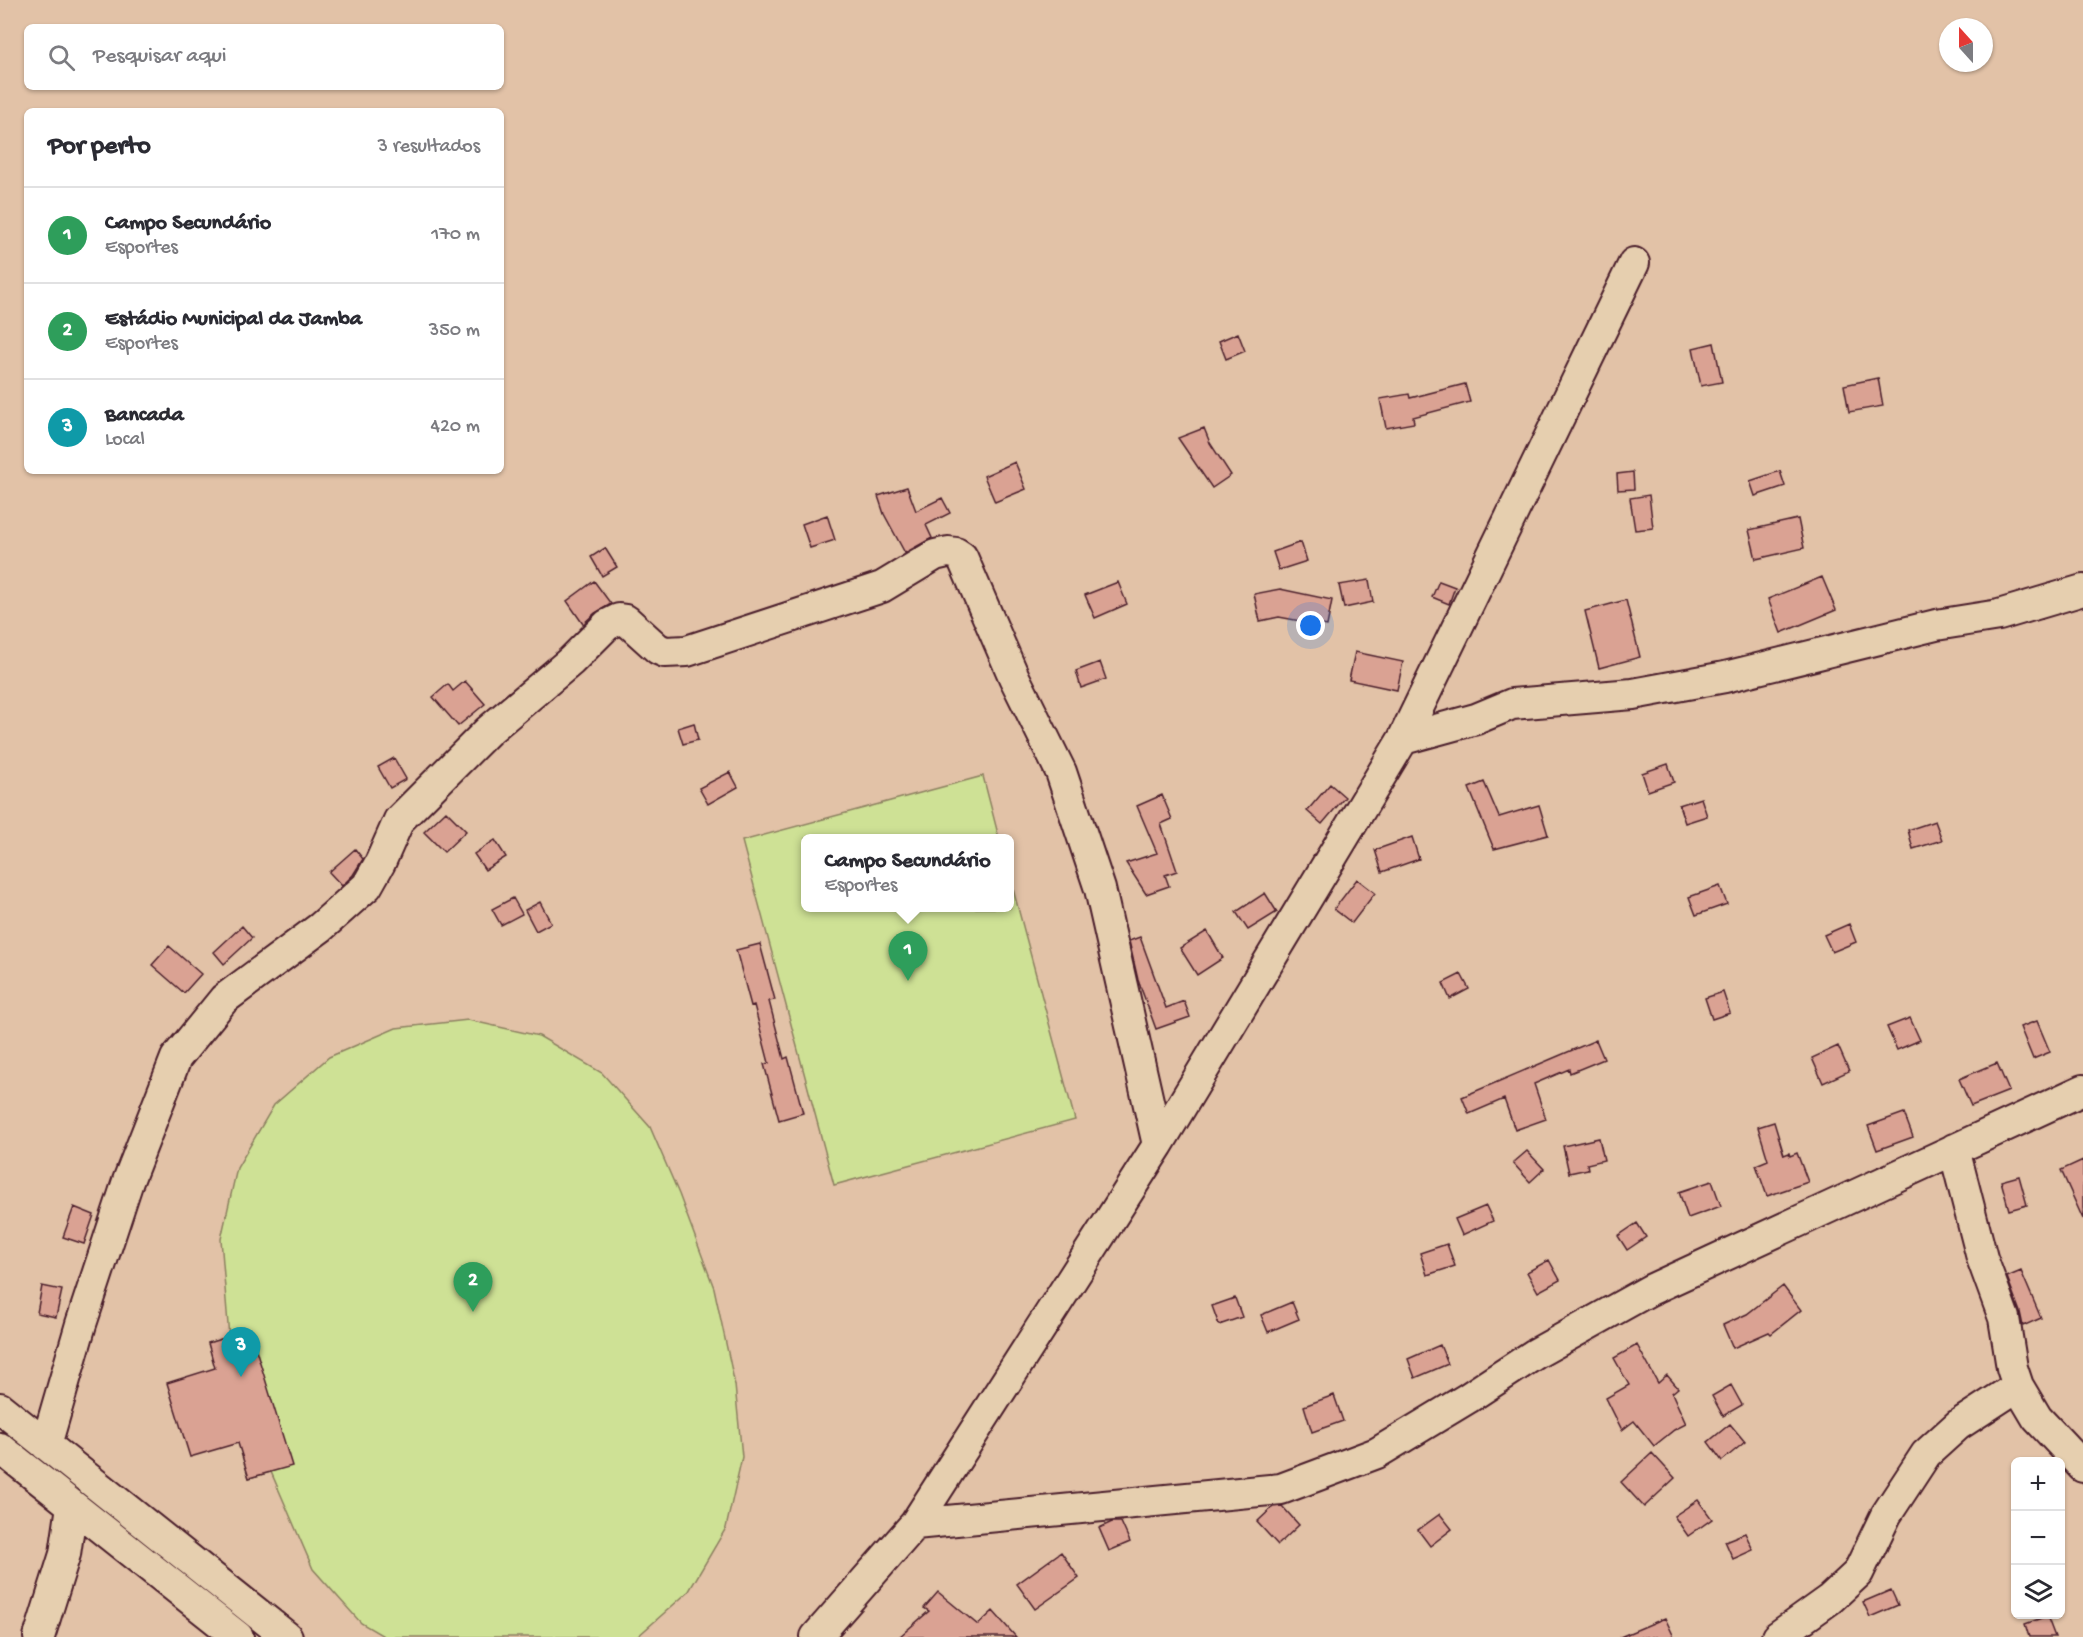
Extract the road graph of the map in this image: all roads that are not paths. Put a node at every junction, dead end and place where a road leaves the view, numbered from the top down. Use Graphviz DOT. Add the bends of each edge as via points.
graph roads {
  1 [pos="1634,263"];
  2 [pos="2083,590"];
  3 [pos="1403,739"];
  4 [pos="2083,1090"];
  5 [pos="1158,1145"];
  6 [pos="1954,1149"];
  7 [pos="2018,1386"];
  8 [pos="0,1408"];
  9 [pos="46,1445"];
  10 [pos="0,1448"];
  11 [pos="2083,1467"];
  12 [pos="72,1506"];
  13 [pos="915,1524"];
  14 [pos="39,1637"];
  15 [pos="238,1637"];
  16 [pos="287,1637"];
  17 [pos="816,1637"];
  18 [pos="1777,1637"];
  1 -- 3 [label="street"];
  2 -- 3 [label="street" via="1999,615 1936,626 1725,677 1633,694 1512,704 1476,719"];
  3 -- 5 [label="street"];
  4 -- 6 [label="street"];
  5 -- 9 [label="street" via="1100,890 1061,772 962,557 948,552 934,555 882,587 687,651 664,652 626,620 619,619 607,625 488,731 399,820 367,886 321,927 224,999 176,1058 128,1181"];
  5 -- 13 [label="street"];
  6 -- 7 [label="street" via="1982,1258 2004,1318"];
  6 -- 13 [label="street" via="1650,1290 1535,1354 1377,1453 1315,1478 1281,1490"];
  7 -- 11 [label="street" via="2037,1418"];
  7 -- 18 [label="street" via="1958,1425 1926,1454 1890,1509 1858,1574"];
  8 -- 9 [label="street"];
  9 -- 16 [label="street"];
  10 -- 12 [label="street"];
  12 -- 14 [label="street" via="65,1554"];
  12 -- 15 [label="street"];
  13 -- 17 [label="street"];
}
